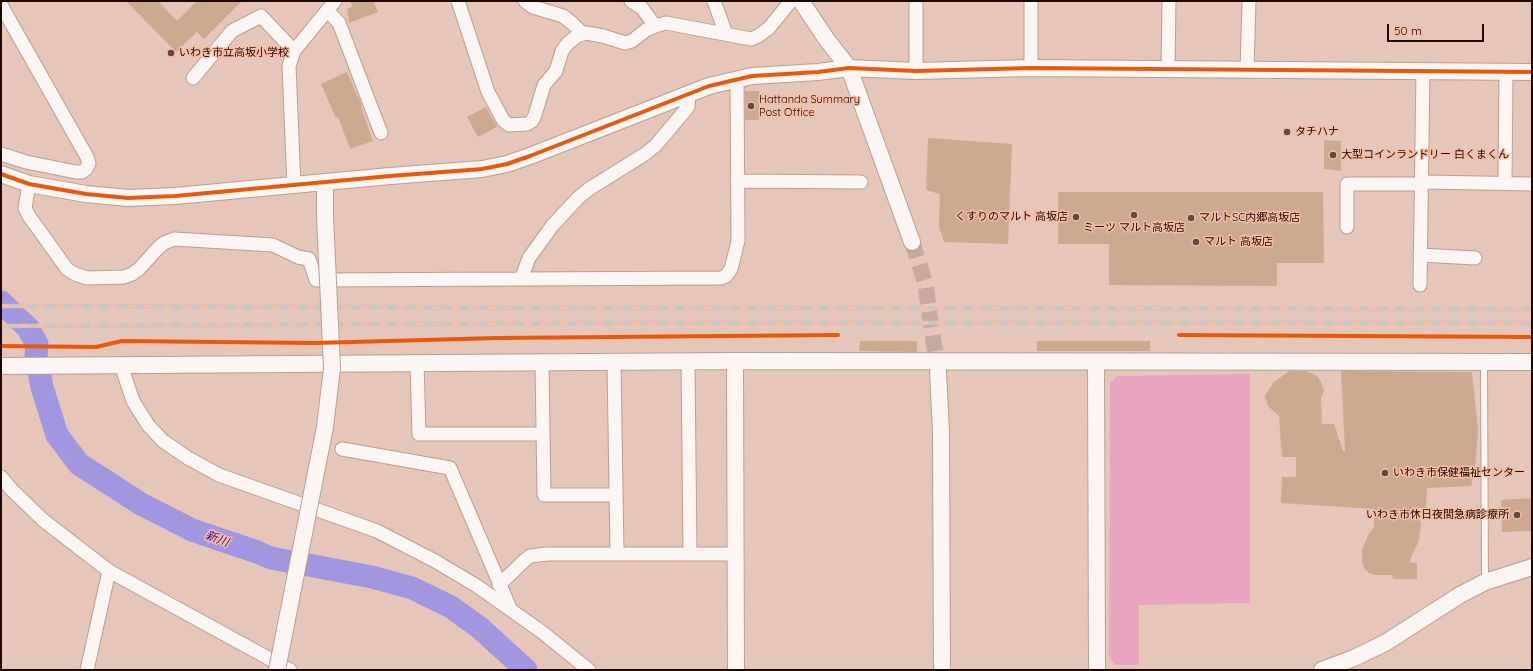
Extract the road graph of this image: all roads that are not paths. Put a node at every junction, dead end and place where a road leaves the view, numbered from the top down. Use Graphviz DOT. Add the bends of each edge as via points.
graph roads {
  1 [pos="458,1"];
  2 [pos="525,1"];
  3 [pos="631,1"];
  4 [pos="714,1"];
  5 [pos="790,1"];
  6 [pos="801,1"];
  7 [pos="1031,1"];
  8 [pos="1169,1"];
  9 [pos="1249,1"];
  10 [pos="916,4"];
  11 [pos="1,5"];
  12 [pos="331,5"];
  13 [pos="655,26"];
  14 [pos="584,34"];
  15 [pos="726,34"];
  16 [pos="294,51"];
  17 [pos="849,68"];
  18 [pos="1031,68"];
  19 [pos="1168,69"];
  20 [pos="1247,70"];
  21 [pos="1422,70"];
  22 [pos="916,71"];
  23 [pos="1506,72"];
  24 [pos="1532,72"];
  25 [pos="193,78"];
  26 [pos="737,79"];
  27 [pos="689,94"];
  28 [pos="381,133"];
  29 [pos="1,154"];
  30 [pos="1,174"];
  31 [pos="737,181"];
  32 [pos="861,182"];
  33 [pos="325,183"];
  34 [pos="1505,183"];
  35 [pos="29,184"];
  36 [pos="1421,184"];
  37 [pos="1532,184"];
  38 [pos="294,186"];
  39 [pos="1347,227"];
  40 [pos="912,242"];
  41 [pos="1420,255"];
  42 [pos="1475,258"];
  43 [pos="521,279"];
  44 [pos="1420,285"];
  45 [pos="735,361"];
  46 [pos="542,362"];
  47 [pos="614,362"];
  48 [pos="688,362"];
  49 [pos="1096,362"];
  50 [pos="1484,362"];
  51 [pos="1532,362"];
  52 [pos="417,363"];
  53 [pos="114,365"];
  54 [pos="1,366"];
  55 [pos="938,372"];
  56 [pos="543,434"];
  57 [pos="342,449"];
  58 [pos="1,477"];
  59 [pos="616,495"];
  60 [pos="617,554"];
  61 [pos="690,554"];
  62 [pos="735,554"];
  63 [pos="1532,567"];
  64 [pos="109,571"];
  65 [pos="1485,582"];
  66 [pos="499,585"];
  67 [pos="511,610"];
  68 [pos="87,670"];
  69 [pos="277,670"];
  70 [pos="290,670"];
  71 [pos="589,670"];
  72 [pos="736,670"];
  73 [pos="942,670"];
  74 [pos="1097,670"];
  75 [pos="1322,670"];
  1 -- 14 [label="street" via="488,92 503,120 509,125 527,124 532,121 544,85 556,71 562,51 577,36"];
  2 -- 14 [label="street" via="533,7 563,16"];
  3 -- 13 [label="street" via="642,8"];
  4 -- 15 [label="street"];
  5 -- 15 [label="street" via="769,28 758,36 751,39"];
  6 -- 17 [label="street"];
  7 -- 18 [label="street"];
  8 -- 19 [label="street"];
  9 -- 20 [label="street"];
  10 -- 22 [label="street"];
  11 -- 29 [label="street" via="89,163 82,172 76,172"];
  12 -- 16 [label="street"];
  12 -- 28 [label="street"];
  13 -- 14 [label="street" via="625,43 603,36"];
  13 -- 15 [label="street" via="666,23"];
  16 -- 25 [label="street" via="261,16 232,31"];
  16 -- 38 [label="street" via="289,66"];
  17 -- 22 [label="street"];
  17 -- 26 [label="street"];
  17 -- 40 [label="street"];
  18 -- 19 [label="street"];
  18 -- 22 [label="street"];
  19 -- 20 [label="street"];
  20 -- 21 [label="street"];
  21 -- 23 [label="street"];
  21 -- 36 [label="street"];
  23 -- 24 [label="street"];
  23 -- 34 [label="street"];
  26 -- 27 [label="street"];
  26 -- 31 [label="street"];
  27 -- 33 [label="street" via="507,164 482,169"];
  27 -- 43 [label="street" via="688,107 656,145 578,198 552,226 529,258"];
  30 -- 35 [label="street"];
  31 -- 32 [label="street"];
  31 -- 43 [label="street" via="738,241 731,269 726,276"];
  33 -- 38 [label="street"];
  33 -- 69 [label="street, bridge" via="332,368 325,427"];
  34 -- 36 [label="street"];
  34 -- 37 [label="street"];
  35 -- 38 [label="street" via="128,198"];
  35 -- 43 [label="street" via="25,208 29,216 67,269 88,278 132,274 158,248 174,239 273,245 298,257 309,259 316,280"];
  36 -- 39 [label="street" via="1347,184"];
  36 -- 41 [label="street"];
  41 -- 42 [label="street"];
  41 -- 44 [label="street"];
  45 -- 48 [label="street"];
  45 -- 49 [label="street"];
  45 -- 62 [label="street"];
  46 -- 47 [label="street"];
  46 -- 52 [label="street"];
  46 -- 56 [label="street"];
  47 -- 48 [label="street"];
  47 -- 59 [label="street"];
  48 -- 61 [label="street"];
  49 -- 50 [label="street"];
  49 -- 74 [label="street"];
  50 -- 51 [label="street"];
  50 -- 65 [label="lane"];
  52 -- 53 [label="street"];
  52 -- 56 [label="street" via="419,434"];
  53 -- 54 [label="street"];
  53 -- 67 [label="street" via="148,425 163,441 188,458 219,475 377,531 435,561"];
  55 -- 73 [label="street" via="941,432"];
  56 -- 59 [label="street" via="544,495"];
  57 -- 66 [label="street" via="450,468"];
  58 -- 64 [label="street" via="43,520"];
  59 -- 60 [label="street"];
  60 -- 61 [label="street"];
  60 -- 66 [label="street" via="530,556"];
  61 -- 62 [label="street"];
  62 -- 72 [label="street"];
  63 -- 65 [label="street"];
  64 -- 68 [label="street"];
  64 -- 70 [label="street"];
  65 -- 75 [label="street" via="1385,642 1354,658"];
  66 -- 67 [label="street"];
  67 -- 71 [label="street"];
}
